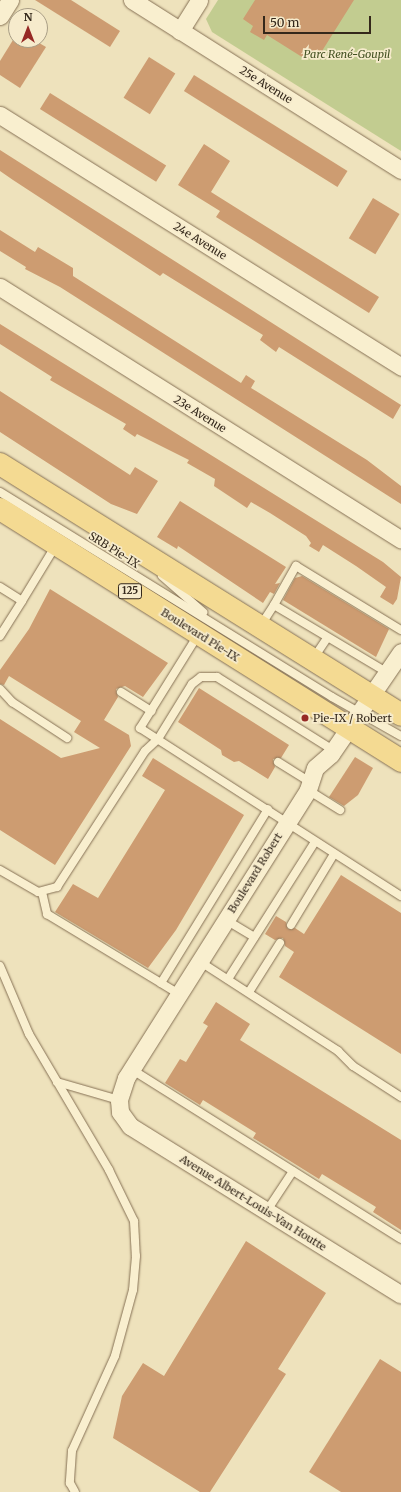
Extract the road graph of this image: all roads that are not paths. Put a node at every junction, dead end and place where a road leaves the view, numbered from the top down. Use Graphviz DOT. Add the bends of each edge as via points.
graph roads {
  1 [pos="10,0"];
  2 [pos="132,0"];
  3 [pos="199,0"];
  4 [pos="0,16"];
  5 [pos="180,31"];
  6 [pos="0,115"];
  7 [pos="401,170"];
  8 [pos="0,287"];
  9 [pos="401,367"];
  10 [pos="0,464"];
  11 [pos="0,492"];
  12 [pos="0,509"];
  13 [pos="401,540"];
  14 [pos="56,544"];
  15 [pos="134,548"];
  16 [pos="0,587"];
  17 [pos="22,601"];
  18 [pos="274,605"];
  19 [pos="260,627"];
  20 [pos="208,629"];
  21 [pos="401,630"];
  22 [pos="0,636"];
  23 [pos="327,638"];
  24 [pos="401,652"];
  25 [pos="313,660"];
  26 [pos="388,673"];
  27 [pos="0,688"];
  28 [pos="121,692"];
  29 [pos="151,711"];
  30 [pos="360,712"];
  31 [pos="401,715"];
  32 [pos="401,736"];
  33 [pos="67,738"];
  34 [pos="158,739"];
  35 [pos="333,750"];
  36 [pos="401,761"];
  37 [pos="278,762"];
  38 [pos="309,786"];
  39 [pos="268,809"];
  40 [pos="340,810"];
  41 [pos="287,822"];
  42 [pos="315,842"];
  43 [pos="334,854"];
  44 [pos="0,870"];
  45 [pos="42,892"];
  46 [pos="401,896"];
  47 [pos="226,920"];
  48 [pos="291,925"];
  49 [pos="254,937"];
  50 [pos="280,943"];
  51 [pos="200,961"];
  52 [pos="0,966"];
  53 [pos="228,979"];
  54 [pos="161,983"];
  55 [pos="249,992"];
  56 [pos="179,994"];
  57 [pos="131,1069"];
  58 [pos="57,1082"];
  59 [pos="401,1097"];
  60 [pos="119,1100"];
  61 [pos="293,1171"];
  62 [pos="266,1212"];
  63 [pos="401,1239"];
  64 [pos="401,1295"];
  65 [pos="75,1492"];
  1 -- 4 [label="street"];
  2 -- 5 [label="street, 25e Avenue"];
  3 -- 5 [label="street"];
  5 -- 7 [label="street, 25e Avenue"];
  6 -- 9 [label="street, 24e Avenue"];
  8 -- 13 [label="street, 23e Avenue"];
  10 -- 15 [label="main road, Boulevard Pie-IX / 125"];
  11 -- 20 [label="lane, SRB Pie-IX"];
  12 -- 14 [label="main road, Boulevard Pie-IX / 125"];
  14 -- 17 [label="lane"];
  14 -- 20 [label="main road, Boulevard Pie-IX / 125"];
  15 -- 19 [label="main road, Boulevard Pie-IX / 125"];
  15 -- 20 [label="lane, SRB Pie-IX"];
  16 -- 17 [label="lane"];
  17 -- 22 [label="lane"];
  18 -- 19 [label="lane"];
  18 -- 21 [label="lane" via="296,566"];
  18 -- 23 [label="lane"];
  19 -- 25 [label="main road, Boulevard Pie-IX / 125"];
  20 -- 29 [label="lane"];
  20 -- 30 [label="main road, Boulevard Pie-IX / 125"];
  23 -- 25 [label="lane"];
  23 -- 26 [label="lane"];
  24 -- 26 [label="street, Boulevard Robert"];
  25 -- 30 [label="main road, Boulevard Pie-IX / 125"];
  26 -- 30 [label="street, Boulevard Robert"];
  27 -- 33 [label="lane" via="12,702"];
  28 -- 29 [label="lane"];
  29 -- 34 [label="lane" via="140,728"];
  30 -- 31 [label="main road, Boulevard Pie-IX / 125"];
  30 -- 32 [label="lane"];
  30 -- 35 [label="street, Boulevard Robert"];
  30 -- 36 [label="main road, Boulevard Pie-IX / 125"];
  34 -- 35 [label="lane" via="192,684 209,676 217,677"];
  34 -- 39 [label="lane"];
  34 -- 45 [label="lane" via="145,751 59,884"];
  35 -- 38 [label="street, Boulevard Robert" via="315,768"];
  37 -- 38 [label="lane"];
  38 -- 40 [label="lane"];
  38 -- 41 [label="street, Boulevard Robert"];
  39 -- 41 [label="lane"];
  39 -- 54 [label="lane"];
  41 -- 42 [label="lane"];
  41 -- 47 [label="street, Boulevard Robert"];
  42 -- 43 [label="lane"];
  42 -- 49 [label="lane"];
  43 -- 46 [label="lane"];
  43 -- 48 [label="lane"];
  44 -- 45 [label="lane"];
  45 -- 54 [label="lane" via="47,914"];
  47 -- 49 [label="lane"];
  47 -- 51 [label="street, Boulevard Robert"];
  49 -- 53 [label="lane"];
  50 -- 55 [label="lane"];
  51 -- 53 [label="lane"];
  51 -- 56 [label="street, Boulevard Robert"];
  52 -- 58 [label="lane" via="29,1034"];
  53 -- 55 [label="lane"];
  54 -- 56 [label="lane"];
  55 -- 59 [label="lane"];
  56 -- 57 [label="street, Boulevard Robert"];
  57 -- 60 [label="street, Boulevard Robert"];
  57 -- 61 [label="lane"];
  58 -- 60 [label="lane"];
  58 -- 65 [label="lane" via="134,1220 136,1256 133,1290 116,1356 72,1451 70,1483"];
  60 -- 62 [label="street, Avenue Albert-Louis-Van Houtte" via="120,1112 130,1126"];
  61 -- 62 [label="lane"];
  61 -- 63 [label="lane"];
  62 -- 64 [label="street, Avenue Albert-Louis-Van Houtte"];
}
